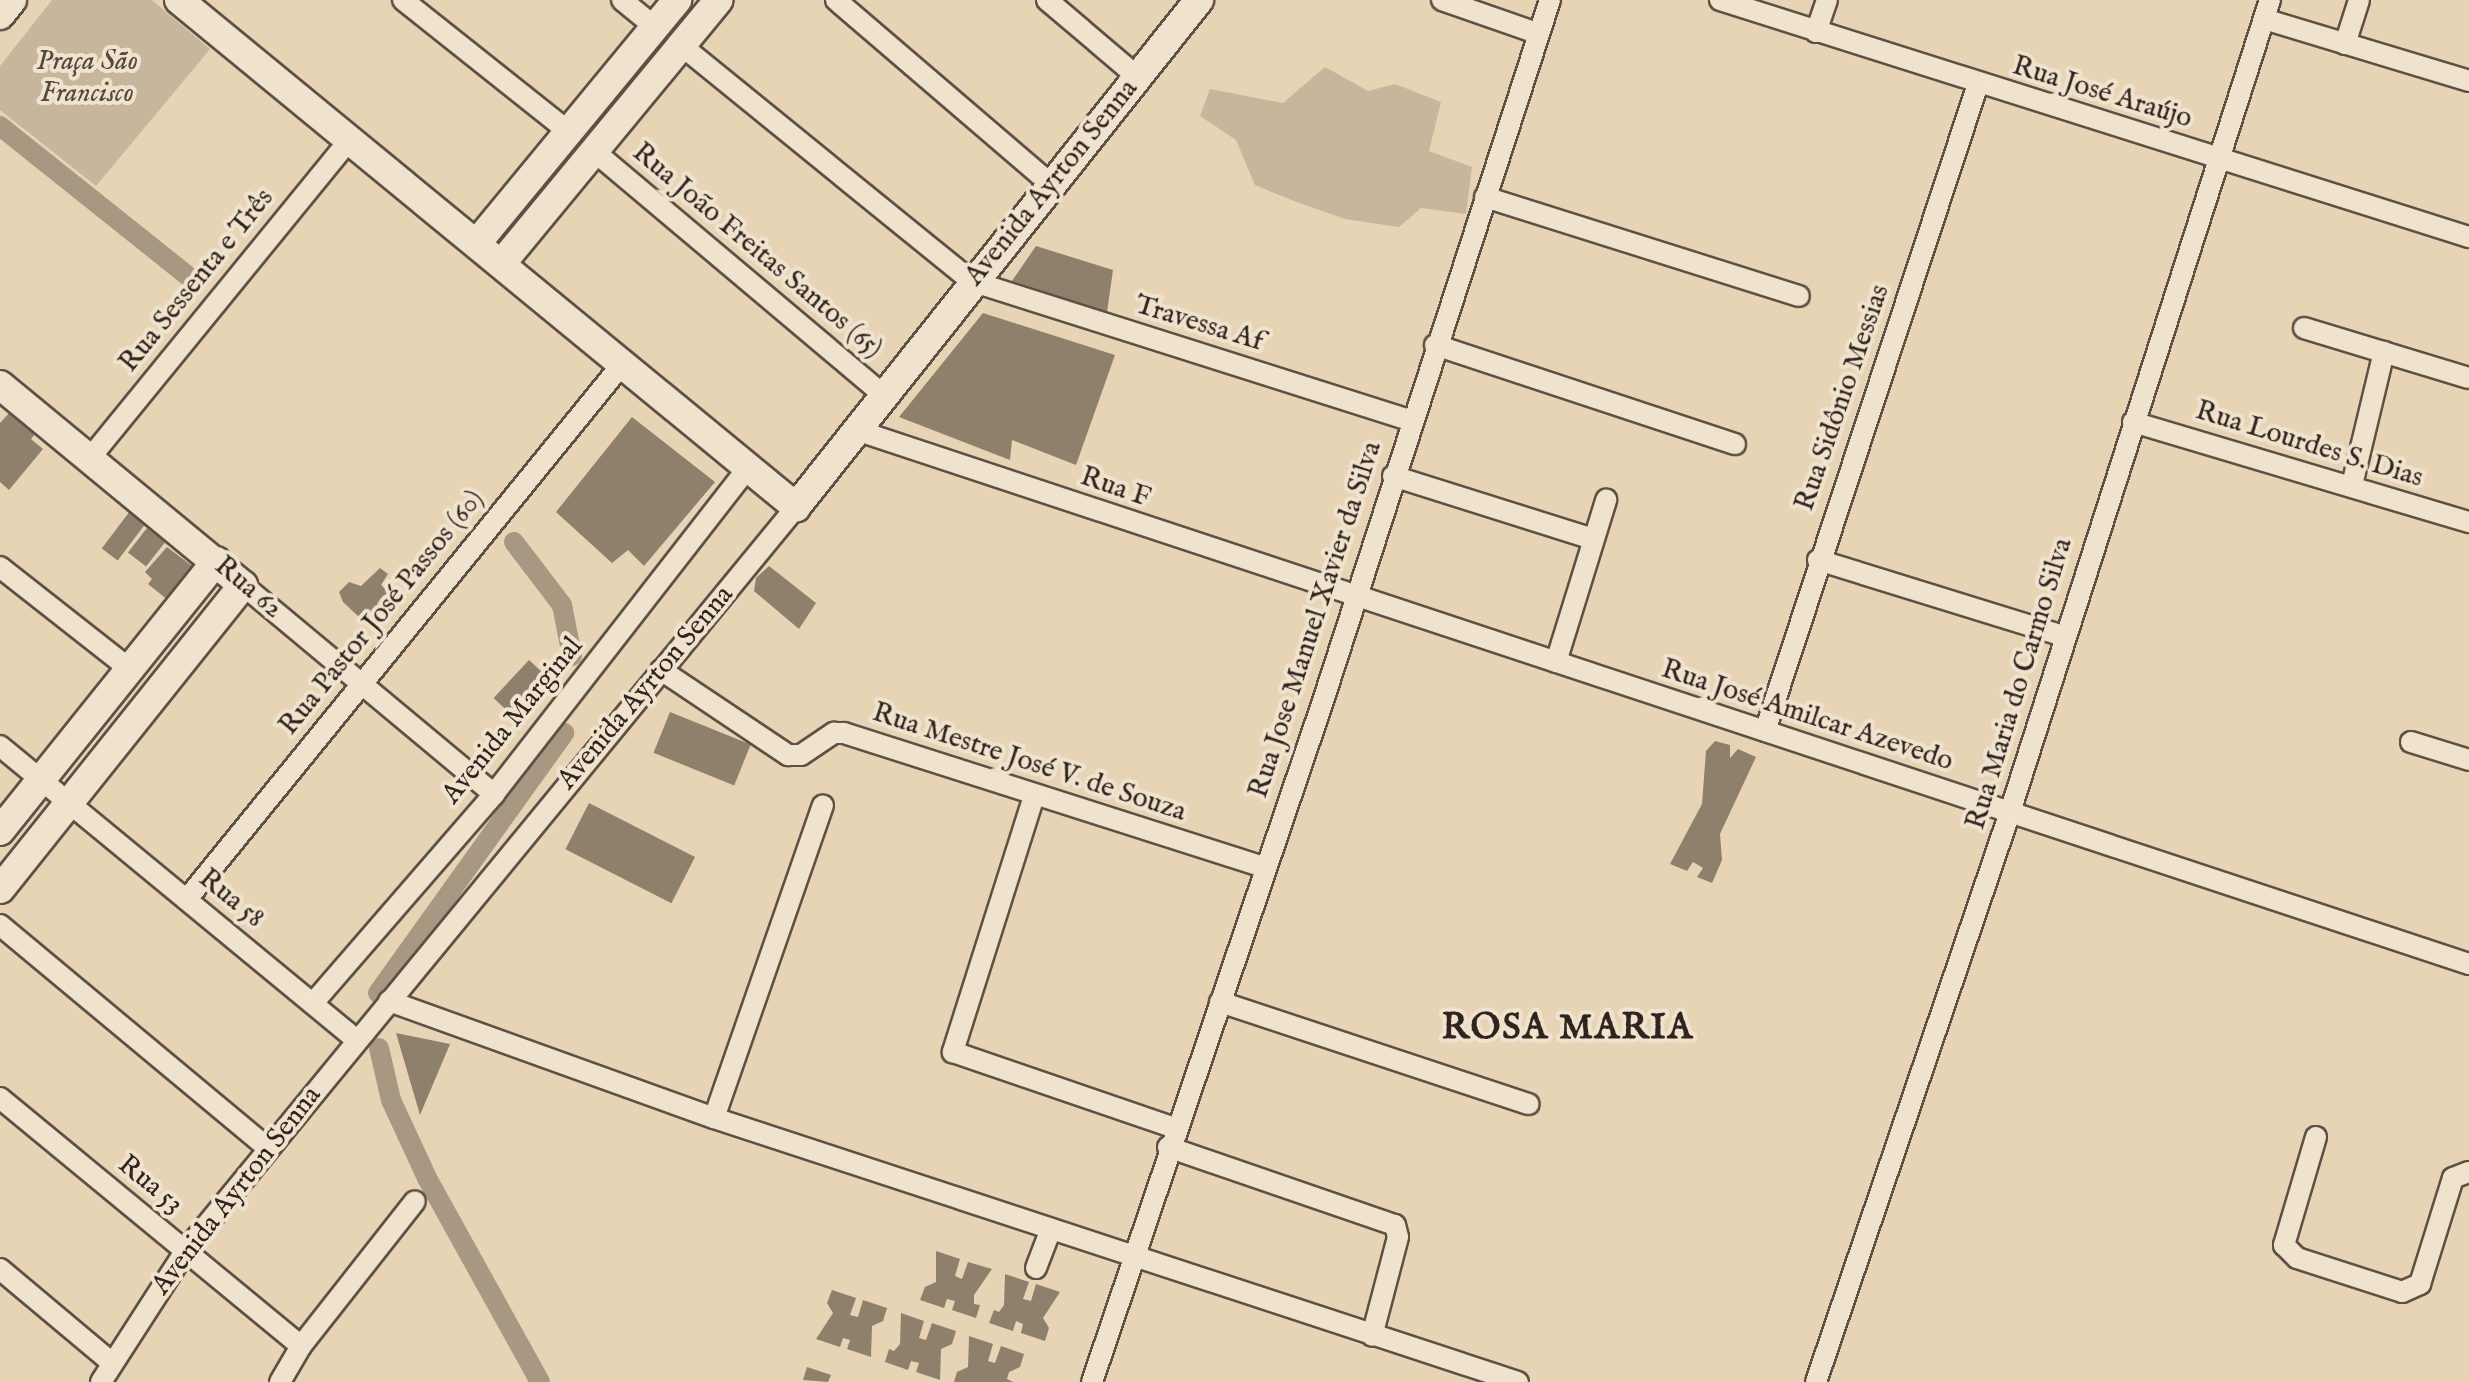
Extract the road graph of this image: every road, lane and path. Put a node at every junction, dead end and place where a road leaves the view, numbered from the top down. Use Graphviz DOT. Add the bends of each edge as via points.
graph roads {
  1 [pos="12,0"];
  2 [pos="179,0"];
  3 [pos="403,0"];
  4 [pos="622,0"];
  5 [pos="677,0"];
  6 [pos="719,0"];
  7 [pos="836,0"];
  8 [pos="1047,0"];
  9 [pos="1199,0"];
  10 [pos="1442,0"];
  11 [pos="1550,0"];
  12 [pos="1720,0"];
  13 [pos="1827,0"];
  14 [pos="2359,0"];
  15 [pos="2267,9"];
  16 [pos="0,15"];
  17 [pos="655,27"];
  18 [pos="1816,32"];
  19 [pos="1537,33"];
  20 [pos="2345,44"];
  21 [pos="682,46"];
  22 [pos="1139,78"];
  23 [pos="2469,81"];
  24 [pos="1978,84"];
  25 [pos="569,132"];
  26 [pos="349,140"];
  27 [pos="595,152"];
  28 [pos="2216,157"];
  29 [pos="1052,185"];
  30 [pos="1485,197"];
  31 [pos="2469,237"];
  32 [pos="477,243"];
  33 [pos="501,264"];
  34 [pos="971,281"];
  35 [pos="1799,296"];
  36 [pos="2304,328"];
  37 [pos="1435,345"];
  38 [pos="2384,352"];
  39 [pos="623,363"];
  40 [pos="2469,378"];
  41 [pos="0,385"];
  42 [pos="882,394"];
  43 [pos="1410,420"];
  44 [pos="2133,422"];
  45 [pos="856,430"];
  46 [pos="1735,444"];
  47 [pos="90,458"];
  48 [pos="748,468"];
  49 [pos="1393,476"];
  50 [pos="2352,485"];
  51 [pos="1606,500"];
  52 [pos="796,507"];
  53 [pos="2469,522"];
  54 [pos="1593,539"];
  55 [pos="1818,560"];
  56 [pos="216,561"];
  57 [pos="0,567"];
  58 [pos="243,585"];
  59 [pos="1356,599"];
  60 [pos="2064,636"];
  61 [pos="1556,662"];
  62 [pos="131,670"];
  63 [pos="661,670"];
  64 [pos="362,682"];
  65 [pos="1765,731"];
  66 [pos="2411,742"];
  67 [pos="0,746"];
  68 [pos="2469,760"];
  69 [pos="42,779"];
  70 [pos="494,794"];
  71 [pos="1034,796"];
  72 [pos="70,801"];
  73 [pos="823,805"];
  74 [pos="2010,812"];
  75 [pos="0,831"];
  76 [pos="1265,867"];
  77 [pos="0,889"];
  78 [pos="187,899"];
  79 [pos="0,925"];
  80 [pos="2469,964"];
  81 [pos="389,1001"];
  82 [pos="314,1002"];
  83 [pos="1220,1002"];
  84 [pos="357,1040"];
  85 [pos="0,1098"];
  86 [pos="1529,1104"];
  87 [pos="714,1118"];
  88 [pos="2316,1137"];
  89 [pos="1172,1138"];
  90 [pos="268,1148"];
  91 [pos="2469,1172"];
  92 [pos="415,1201"];
  93 [pos="1050,1231"];
  94 [pos="186,1250"];
  95 [pos="1131,1256"];
  96 [pos="1036,1268"];
  97 [pos="0,1269"];
  98 [pos="1372,1336"];
  99 [pos="301,1346"];
  100 [pos="111,1362"];
  101 [pos="101,1382"];
  102 [pos="280,1382"];
  103 [pos="1092,1382"];
  104 [pos="1518,1382"];
  105 [pos="1816,1382"];
  1 -- 16 [label="street"];
  2 -- 26 [label="street"];
  3 -- 25 [label="street"];
  4 -- 17 [label="street"];
  5 -- 17 [label="street"];
  6 -- 21 [label="street"];
  7 -- 29 [label="street"];
  8 -- 22 [label="street"];
  9 -- 22 [label="street, Avenida Ayrton Senna"];
  10 -- 19 [label="street"];
  11 -- 19 [label="street, Rua Jose Manuel Xavier da Silva"];
  12 -- 18 [label="street, Rua José Araújo"];
  13 -- 18 [label="street"];
  14 -- 20 [label="street"];
  15 -- 20 [label="street"];
  15 -- 28 [label="street, Rua Maria do Carmo Silva"];
  17 -- 25 [label="street"];
  18 -- 24 [label="street, Rua José Araújo"];
  19 -- 30 [label="street, Rua Jose Manuel Xavier da Silva"];
  20 -- 23 [label="street"];
  21 -- 27 [label="street"];
  21 -- 34 [label="street"];
  22 -- 29 [label="street, Avenida Ayrton Senna"];
  24 -- 28 [label="street, Rua José Araújo"];
  24 -- 55 [label="street, Rua Sidônio Messias"];
  25 -- 32 [label="street"];
  26 -- 32 [label="street"];
  26 -- 47 [label="street, Rua Sessenta e Três"];
  27 -- 33 [label="street"];
  27 -- 42 [label="street, Rua João Freitas Santos (65)"];
  28 -- 31 [label="street, Rua José Araújo"];
  28 -- 44 [label="street, Rua Maria do Carmo Silva"];
  29 -- 34 [label="street, Avenida Ayrton Senna"];
  30 -- 35 [label="street"];
  30 -- 37 [label="street, Rua Jose Manuel Xavier da Silva"];
  32 -- 33 [label="street"];
  33 -- 39 [label="street"];
  34 -- 42 [label="street, Avenida Ayrton Senna"];
  34 -- 43 [label="street, Travessa Af"];
  36 -- 38 [label="street"];
  37 -- 43 [label="street, Rua Jose Manuel Xavier da Silva"];
  37 -- 46 [label="street"];
  38 -- 40 [label="street"];
  38 -- 50 [label="street"];
  39 -- 48 [label="street"];
  39 -- 64 [label="street, Rua Pastor José Passos (60)"];
  41 -- 47 [label="street, Rua 62"];
  42 -- 45 [label="street, Avenida Ayrton Senna"];
  43 -- 49 [label="street, Rua Jose Manuel Xavier da Silva"];
  44 -- 50 [label="street, Rua Lourdes S. Dias"];
  44 -- 60 [label="street, Rua Maria do Carmo Silva"];
  45 -- 52 [label="street, Avenida Ayrton Senna"];
  45 -- 59 [label="street, Rua F"];
  47 -- 56 [label="street, Rua 62"];
  48 -- 52 [label="street"];
  48 -- 70 [label="street, Avenida Marginal"];
  49 -- 54 [label="street"];
  49 -- 59 [label="street, Rua Jose Manuel Xavier da Silva"];
  50 -- 53 [label="street, Rua Lourdes S. Dias"];
  51 -- 54 [label="street"];
  52 -- 63 [label="street, Avenida Ayrton Senna"];
  54 -- 61 [label="street"];
  55 -- 60 [label="street"];
  55 -- 65 [label="street, Rua Sidônio Messias"];
  56 -- 58 [label="street, Rua 62"];
  56 -- 62 [label="street"];
  57 -- 62 [label="street"];
  58 -- 64 [label="street, Rua 62"];
  58 -- 72 [label="street"];
  59 -- 61 [label="street, Rua José Amilcar Azevedo"];
  59 -- 76 [label="street, Rua Jose Manuel Xavier da Silva"];
  60 -- 74 [label="street, Rua Maria do Carmo Silva"];
  61 -- 65 [label="street, Rua José Amilcar Azevedo"];
  62 -- 69 [label="street"];
  63 -- 71 [label="street, Rua Mestre José V. de Souza" via="788,755 801,755 841,732"];
  63 -- 81 [label="street, Avenida Ayrton Senna"];
  64 -- 70 [label="street, Rua 62"];
  64 -- 78 [label="street, Rua Pastor José Passos (60)"];
  65 -- 74 [label="street, Rua José Amilcar Azevedo"];
  66 -- 68 [label="street"];
  67 -- 69 [label="street, Rua 58"];
  69 -- 72 [label="street, Rua 58"];
  69 -- 75 [label="street"];
  70 -- 82 [label="street, Avenida Marginal"];
  71 -- 76 [label="street, Rua Mestre José V. de Souza"];
  71 -- 89 [label="street" via="953,1052"];
  72 -- 77 [label="street"];
  72 -- 78 [label="street, Rua 58"];
  73 -- 87 [label="street"];
  74 -- 80 [label="street, Rua José Amilcar Azevedo"];
  74 -- 105 [label="street, Rua Maria do Carmo Silva"];
  76 -- 83 [label="street, Rua Jose Manuel Xavier da Silva"];
  78 -- 82 [label="street, Rua 58"];
  79 -- 90 [label="street"];
  81 -- 84 [label="street, Avenida Ayrton Senna"];
  81 -- 87 [label="street"];
  82 -- 84 [label="street, Rua 58"];
  83 -- 86 [label="street"];
  83 -- 89 [label="street, Rua Jose Manuel Xavier da Silva"];
  84 -- 90 [label="street, Avenida Ayrton Senna"];
  85 -- 94 [label="street, Rua 53"];
  87 -- 93 [label="street"];
  88 -- 91 [label="street" via="2284,1245 2297,1258 2402,1292 2420,1284 2453,1178"];
  89 -- 95 [label="street, Rua Jose Manuel Xavier da Silva"];
  89 -- 98 [label="street" via="1395,1225 1398,1237"];
  90 -- 94 [label="street, Avenida Ayrton Senna"];
  92 -- 99 [label="street"];
  93 -- 95 [label="street"];
  93 -- 96 [label="street"];
  94 -- 99 [label="street, Rua 53"];
  94 -- 100 [label="street, Avenida Ayrton Senna"];
  95 -- 98 [label="street"];
  95 -- 103 [label="street, Rua Jose Manuel Xavier da Silva"];
  97 -- 100 [label="street"];
  98 -- 104 [label="street"];
  99 -- 102 [label="street"];
  100 -- 101 [label="street, Avenida Ayrton Senna"];
}
